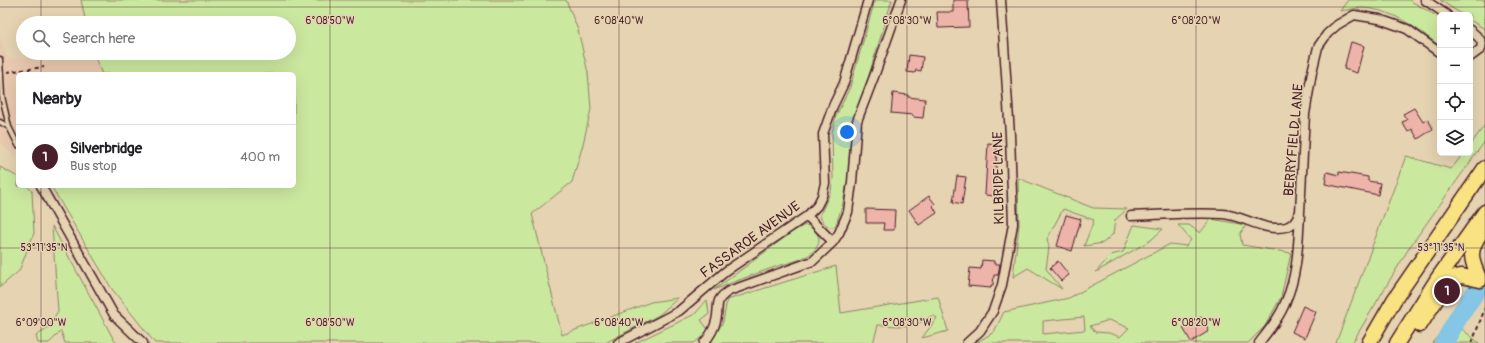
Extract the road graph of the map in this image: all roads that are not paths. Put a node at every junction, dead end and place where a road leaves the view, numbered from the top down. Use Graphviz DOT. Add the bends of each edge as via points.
graph roads {
  1 [pos="868,0"];
  2 [pos="901,0"];
  3 [pos="1001,0"];
  4 [pos="1425,0"];
  5 [pos="1443,12"];
  6 [pos="1473,32"];
  7 [pos="1437,51"];
  8 [pos="1473,55"];
  9 [pos="0,59"];
  10 [pos="1,72"];
  11 [pos="0,122"];
  12 [pos="9,127"];
  13 [pos="16,141"];
  14 [pos="1485,168"];
  15 [pos="42,188"];
  16 [pos="1300,212"];
  17 [pos="1485,212"];
  18 [pos="807,216"];
  19 [pos="1131,216"];
  20 [pos="1485,227"];
  21 [pos="832,242"];
  22 [pos="1482,284"];
  23 [pos="143,343"];
  24 [pos="618,343"];
  25 [pos="704,343"];
  26 [pos="967,343"];
  27 [pos="1259,343"];
  28 [pos="1369,343"];
  29 [pos="1397,343"];
  30 [pos="1408,343"];
  1 -- 18 [label="street, FASSAROE AVENUE" via="844,83 824,134 825,183 822,196"];
  2 -- 21 [label="street" via="857,121 848,212"];
  3 -- 26 [label="street, KILBRIDE LANE" via="1013,224 1002,285 993,311 980,332"];
  4 -- 5 [label="street"];
  6 -- 8 [label="street" via="1482,43 1481,49"];
  7 -- 16 [label="street, BERRYFIELD LANE" via="1407,29 1379,18 1354,15 1327,34 1318,47 1305,114"];
  9 -- 10 [label="lane"];
  10 -- 12 [label="lane" via="2,96"];
  11 -- 12 [label="lane"];
  12 -- 13 [label="lane"];
  14 -- 28 [label="highway" via="1394,300"];
  15 -- 23 [label="street" via="114,315"];
  16 -- 19 [label="street, BERRYFIELD LANE" via="1294,224 1276,228 1260,226 1225,214"];
  16 -- 27 [label="street, BERRYFIELD LANE" via="1294,276 1286,301 1275,322"];
  17 -- 29 [label="highway" via="1438,278"];
  18 -- 21 [label="street"];
  18 -- 24 [label="street, FASSAROE AVENUE" via="726,271 679,311"];
  20 -- 22 [label="highway" via="1471,252 1474,268"];
  21 -- 25 [label="street" via="813,261 729,291 722,296 718,301 711,334"];
  22 -- 30 [label="highway" via="1462,276 1450,278"];
}
